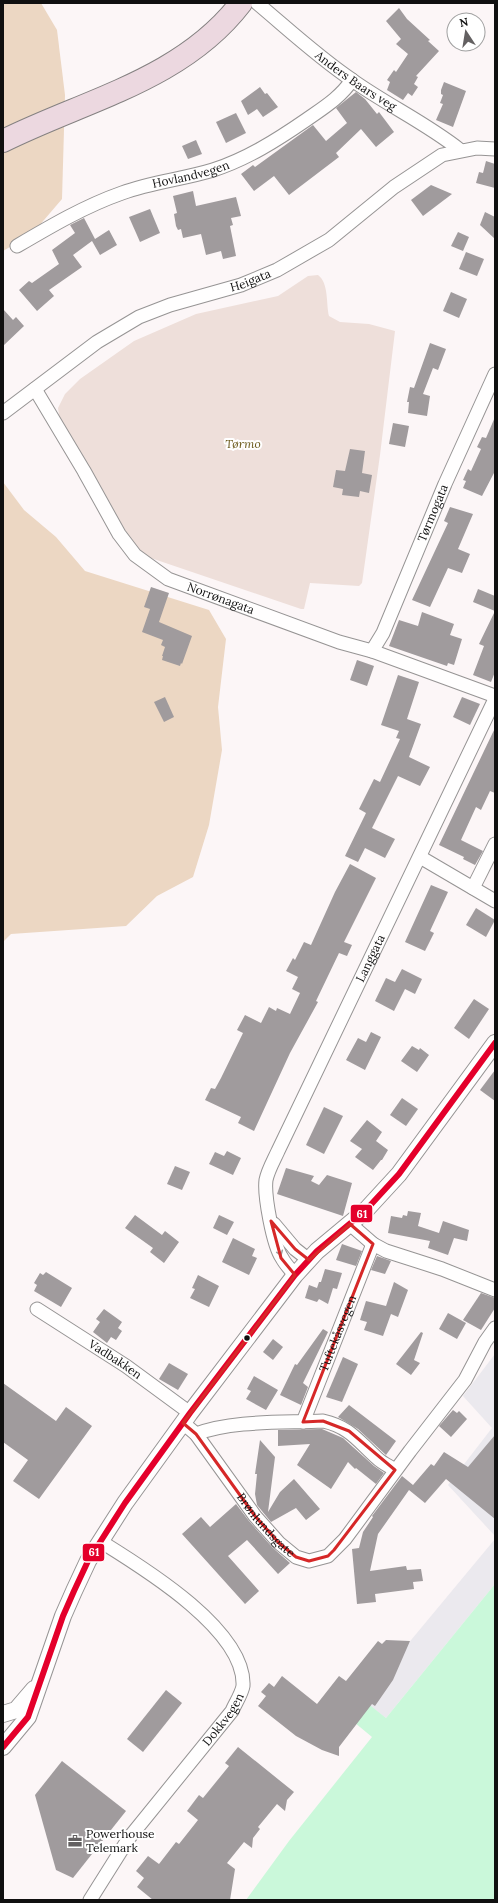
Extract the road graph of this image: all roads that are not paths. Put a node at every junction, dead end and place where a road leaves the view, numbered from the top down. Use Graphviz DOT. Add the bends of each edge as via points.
graph roads {
  1 [pos="241,3"];
  2 [pos="257,3"];
  3 [pos="352,80"];
  4 [pos="3,141"];
  5 [pos="495,149"];
  6 [pos="460,150"];
  7 [pos="17,246"];
  8 [pos="495,374"];
  9 [pos="35,389"];
  10 [pos="3,413"];
  11 [pos="372,651"];
  12 [pos="495,696"];
  13 [pos="495,699"];
  14 [pos="495,844"];
  15 [pos="420,856"];
  16 [pos="473,888"];
  17 [pos="495,901"];
  18 [pos="495,1043"];
  19 [pos="271,1221"];
  20 [pos="350,1224"];
  21 [pos="373,1244"];
  22 [pos="309,1260"];
  23 [pos="295,1275"];
  24 [pos="495,1290"];
  25 [pos="37,1309"];
  26 [pos="495,1328"];
  27 [pos="187,1418"];
  28 [pos="303,1422"];
  29 [pos="196,1434"];
  30 [pos="395,1470"];
  31 [pos="100,1541"];
  32 [pos="39,1683"];
  33 [pos="3,1714"];
  34 [pos="3,1746"];
  35 [pos="90,1900"];
  1 -- 4 [label="highway" via="198,45 156,73 122,91"];
  2 -- 3 [label="street, Anders Baars veg" via="301,42"];
  3 -- 6 [label="street, Anders Baars veg" via="441,135"];
  3 -- 7 [label="street, Hovlandvegen" via="329,105 252,154 214,170 150,185 91,205"];
  5 -- 6 [label="street, Heigata"];
  6 -- 9 [label="street, Heigata" via="442,155 423,167 329,240 277,270 241,285 170,305 139,317 97,342"];
  8 -- 11 [label="street, Tørmogata" via="445,484 383,633"];
  9 -- 10 [label="street, Heigata"];
  9 -- 11 [label="street, Norrønagata" via="119,534 135,555 168,579 339,642"];
  11 -- 12 [label="street, Norrønagata"];
  13 -- 15 [label="street, Langgata"];
  14 -- 16 [label="street"];
  15 -- 16 [label="street"];
  15 -- 19 [label="street, Langgata" via="271,1166 265,1190"];
  16 -- 17 [label="street"];
  18 -- 20 [label="street" via="399,1174"];
  19 -- 22 [label="street, Langgata" via="295,1249"];
  19 -- 23 [label="street, Langgata, one-way" via="277,1247"];
  20 -- 21 [label="street"];
  20 -- 22 [label="street"];
  21 -- 24 [label="street"];
  21 -- 28 [label="street, Tuftekåsvegen"];
  22 -- 23 [label="street"];
  23 -- 27 [label="street"];
  25 -- 27 [label="street, Vadbakken" via="126,1366"];
  26 -- 30 [label="street, Brønlundsgate" via="466,1380"];
  27 -- 29 [label="street, Brønlundsgate"];
  27 -- 31 [label="street"];
  28 -- 29 [label="street" via="230,1425"];
  28 -- 30 [label="street" via="328,1422 349,1431 378,1459"];
  29 -- 30 [label="street, Brønlundsgate" via="255,1516 279,1543 296,1556 308,1561 328,1556 345,1539"];
  31 -- 32 [label="street" via="69,1604"];
  31 -- 35 [label="street, Dokkvegen" via="185,1599 215,1627 240,1666 243,1687 232,1711 129,1838"];
  32 -- 33 [label="street" via="16,1710"];
  32 -- 34 [label="street" via="28,1717"];
}
